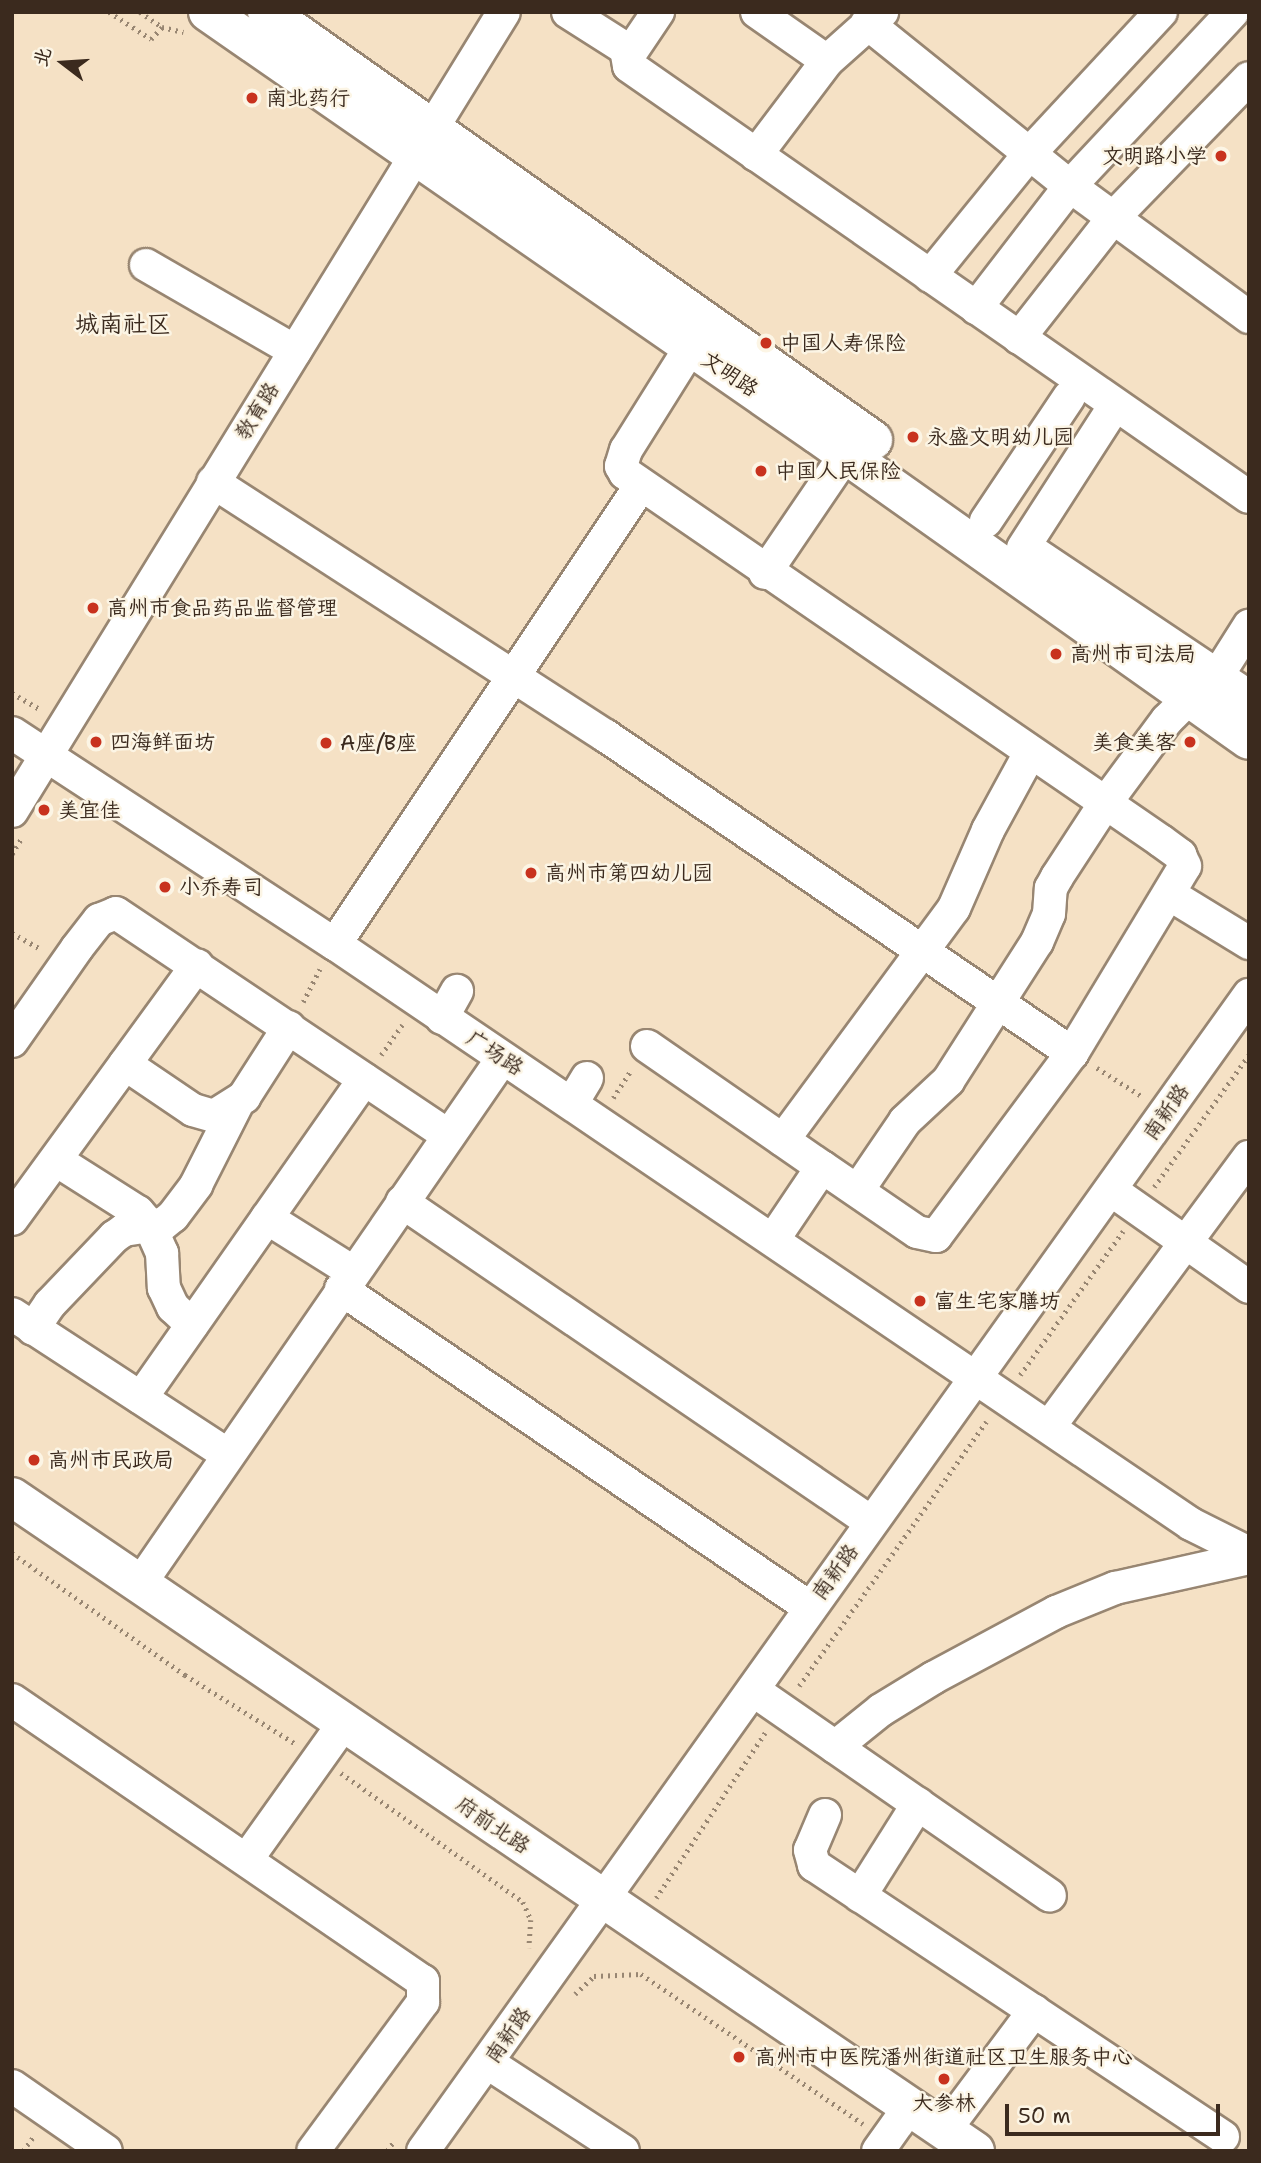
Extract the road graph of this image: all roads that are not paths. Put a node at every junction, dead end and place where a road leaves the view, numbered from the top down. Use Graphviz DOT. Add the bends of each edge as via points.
graph roads {
  1 [pos="267,12"];
  2 [pos="504,12"];
  3 [pos="568,12"];
  4 [pos="657,12"];
  5 [pos="757,12"];
  6 [pos="1161,12"];
  7 [pos="1233,12"];
  8 [pos="874,18"];
  9 [pos="200,24"];
  10 [pos="629,55"];
  11 [pos="827,61"];
  12 [pos="1249,78"];
  13 [pos="425,141"];
  14 [pos="1029,154"];
  15 [pos="756,155"];
  16 [pos="1070,186"];
  17 [pos="1113,218"];
  18 [pos="146,265"];
  19 [pos="930,276"];
  20 [pos="976,308"];
  21 [pos="1249,317"];
  22 [pos="1019,338"];
  23 [pos="690,348"];
  24 [pos="295,351"];
  25 [pos="1069,397"];
  26 [pos="1115,405"];
  27 [pos="846,454"];
  28 [pos="213,482"];
  29 [pos="641,485"];
  30 [pos="1249,497"];
  31 [pos="986,522"];
  32 [pos="1023,548"];
  33 [pos="765,573"];
  34 [pos="1249,626"];
  35 [pos="514,677"];
  36 [pos="1203,688"];
  37 [pos="1249,700"];
  38 [pos="12,733"];
  39 [pos="1249,740"];
  40 [pos="1030,753"];
  41 [pos="46,755"];
  42 [pos="1104,805"];
  43 [pos="12,811"];
  44 [pos="1169,894"];
  45 [pos="1249,943"];
  46 [pos="922,951"];
  47 [pos="328,956"];
  48 [pos="197,965"];
  49 [pos="457,991"];
  50 [pos="1249,995"];
  51 [pos="998,1003"];
  52 [pos="414,1018"];
  53 [pos="289,1027"];
  54 [pos="12,1041"];
  55 [pos="647,1046"];
  56 [pos="1072,1053"];
  57 [pos="502,1059"];
  58 [pos="125,1064"];
  59 [pos="364,1079"];
  60 [pos="236,1106"];
  61 [pos="448,1135"];
  62 [pos="783,1140"];
  63 [pos="1249,1157"];
  64 [pos="56,1160"];
  65 [pos="822,1167"];
  66 [pos="1111,1190"];
  67 [pos="858,1191"];
  68 [pos="402,1202"];
  69 [pos="15,1209"];
  70 [pos="267,1218"];
  71 [pos="150,1226"];
  72 [pos="773,1240"];
  73 [pos="1186,1242"];
  74 [pos="347,1280"];
  75 [pos="1249,1287"];
  76 [pos="19,1323"];
  77 [pos="192,1325"];
  78 [pos="977,1375"];
  79 [pos="141,1398"];
  80 [pos="1049,1427"];
  81 [pos="227,1454"];
  82 [pos="16,1507"];
  83 [pos="871,1522"];
  84 [pos="1249,1555"];
  85 [pos="140,1584"];
  86 [pos="810,1607"];
  87 [pos="753,1690"];
  88 [pos="12,1700"];
  89 [pos="344,1723"];
  90 [pos="835,1747"];
  91 [pos="918,1804"];
  92 [pos="825,1815"];
  93 [pos="247,1859"];
  94 [pos="860,1896"];
  95 [pos="1050,1896"];
  96 [pos="604,1900"];
  97 [pos="1034,2011"];
  98 [pos="488,2063"];
  99 [pos="12,2086"];
  100 [pos="910,2106"];
  101 [pos="1223,2137"];
  102 [pos="413,2140"];
  103 [pos="960,2140"];
  104 [pos="882,2146"];
  105 [pos="106,2151"];
  106 [pos="313,2151"];
  107 [pos="623,2151"];
  1 -- 13 [label="main road, 文明路"];
  2 -- 13 [label="street, 教育路"];
  3 -- 10 [label="street"];
  4 -- 10 [label="street"];
  5 -- 11 [label="street"];
  6 -- 14 [label="street"];
  7 -- 16 [label="street"];
  8 -- 11 [label="street"];
  8 -- 14 [label="street"];
  9 -- 13 [label="main road, 文明路"];
  10 -- 15 [label="street" via="629,66"];
  11 -- 15 [label="street"];
  12 -- 17 [label="street"];
  13 -- 23 [label="main road, 文明路"];
  13 -- 24 [label="street, 教育路"];
  13 -- 31 [label="main road, 文明路"];
  14 -- 16 [label="street"];
  14 -- 19 [label="street"];
  15 -- 19 [label="street"];
  16 -- 17 [label="street"];
  16 -- 20 [label="street"];
  17 -- 21 [label="street"];
  17 -- 22 [label="street"];
  18 -- 24 [label="street"];
  19 -- 20 [label="street"];
  20 -- 22 [label="street"];
  22 -- 26 [label="street"];
  23 -- 27 [label="main road, 文明路"];
  23 -- 29 [label="street" via="622,457 622,470"];
  24 -- 28 [label="street, 教育路"];
  25 -- 31 [label="street"];
  26 -- 30 [label="street"];
  26 -- 32 [label="street"];
  27 -- 33 [label="street"];
  27 -- 36 [label="main road, 文明路"];
  28 -- 35 [label="street"];
  28 -- 41 [label="street, 教育路"];
  29 -- 33 [label="street"];
  29 -- 35 [label="street"];
  31 -- 32 [label="main road, 文明路"];
  32 -- 36 [label="main road, 文明路"];
  33 -- 40 [label="street"];
  34 -- 36 [label="street"];
  35 -- 46 [label="street"];
  35 -- 47 [label="street"];
  36 -- 37 [label="main road, 文明路"];
  36 -- 39 [label="main road, 文明路"];
  36 -- 42 [label="street" via="1167,720"];
  38 -- 41 [label="street, 广场路"];
  40 -- 42 [label="street"];
  40 -- 46 [label="street" via="985,837 963,891"];
  41 -- 43 [label="street, 教育路"];
  41 -- 47 [label="street, 广场路"];
  42 -- 44 [label="street" via="1180,855 1185,866"];
  42 -- 51 [label="street" via="1051,888 1044,927"];
  44 -- 45 [label="street"];
  44 -- 56 [label="street"];
  46 -- 51 [label="street"];
  46 -- 62 [label="street"];
  47 -- 52 [label="street, 广场路"];
  48 -- 53 [label="street"];
  48 -- 54 [label="street" via="124,916 106,914"];
  48 -- 58 [label="street"];
  49 -- 52 [label="street"];
  50 -- 66 [label="street, 南新路"];
  51 -- 56 [label="street"];
  51 -- 67 [label="street" via="948,1081 905,1122"];
  52 -- 57 [label="street, 广场路"];
  53 -- 59 [label="street"];
  53 -- 60 [label="street"];
  55 -- 62 [label="street"];
  56 -- 67 [label="street" via="936,1236 917,1232"];
  57 -- 61 [label="street"];
  57 -- 72 [label="street, 广场路" via="580,1091 598,1121"];
  58 -- 60 [label="street" via="193,1110 214,1115"];
  58 -- 64 [label="street"];
  59 -- 61 [label="street"];
  59 -- 70 [label="street"];
  60 -- 71 [label="street" via="173,1216"];
  61 -- 68 [label="street"];
  62 -- 65 [label="street"];
  63 -- 73 [label="street"];
  64 -- 69 [label="street"];
  64 -- 71 [label="street" via="138,1212"];
  65 -- 67 [label="street"];
  65 -- 72 [label="street"];
  66 -- 73 [label="street"];
  66 -- 78 [label="street, 南新路"];
  68 -- 74 [label="street"];
  68 -- 83 [label="street"];
  70 -- 74 [label="street"];
  70 -- 77 [label="street"];
  71 -- 76 [label="street" via="114,1237 50,1304"];
  71 -- 77 [label="street" via="162,1253 164,1288 173,1307"];
  72 -- 78 [label="street, 广场路"];
  73 -- 75 [label="street"];
  73 -- 80 [label="street"];
  74 -- 81 [label="street"];
  74 -- 86 [label="street"];
  76 -- 79 [label="street"];
  77 -- 79 [label="street"];
  78 -- 80 [label="street, 广场路"];
  78 -- 83 [label="street, 南新路"];
  79 -- 81 [label="street"];
  80 -- 84 [label="street, 广场路" via="1191,1524"];
  81 -- 85 [label="street"];
  82 -- 85 [label="main road, 府前北路"];
  83 -- 86 [label="street, 南新路"];
  84 -- 90 [label="street" via="1115,1588 1056,1612 933,1678 881,1710"];
  85 -- 89 [label="main road, 府前北路"];
  86 -- 87 [label="street, 南新路"];
  87 -- 90 [label="street"];
  87 -- 96 [label="street, 南新路"];
  88 -- 93 [label="street"];
  89 -- 93 [label="street"];
  89 -- 96 [label="main road, 府前北路"];
  90 -- 91 [label="street"];
  91 -- 94 [label="street"];
  91 -- 95 [label="street"];
  92 -- 94 [label="street" via="810,1856 814,1865"];
  93 -- 106 [label="street" via="413,1971 424,1984 423,2002"];
  94 -- 97 [label="street"];
  96 -- 98 [label="street, 南新路"];
  96 -- 100 [label="main road, 府前北路"];
  97 -- 101 [label="street"];
  97 -- 103 [label="street"];
  98 -- 102 [label="street, 南新路"];
  98 -- 107 [label="street"];
  99 -- 105 [label="street"];
  100 -- 103 [label="main road, 府前北路"];
  100 -- 104 [label="street"];
}
